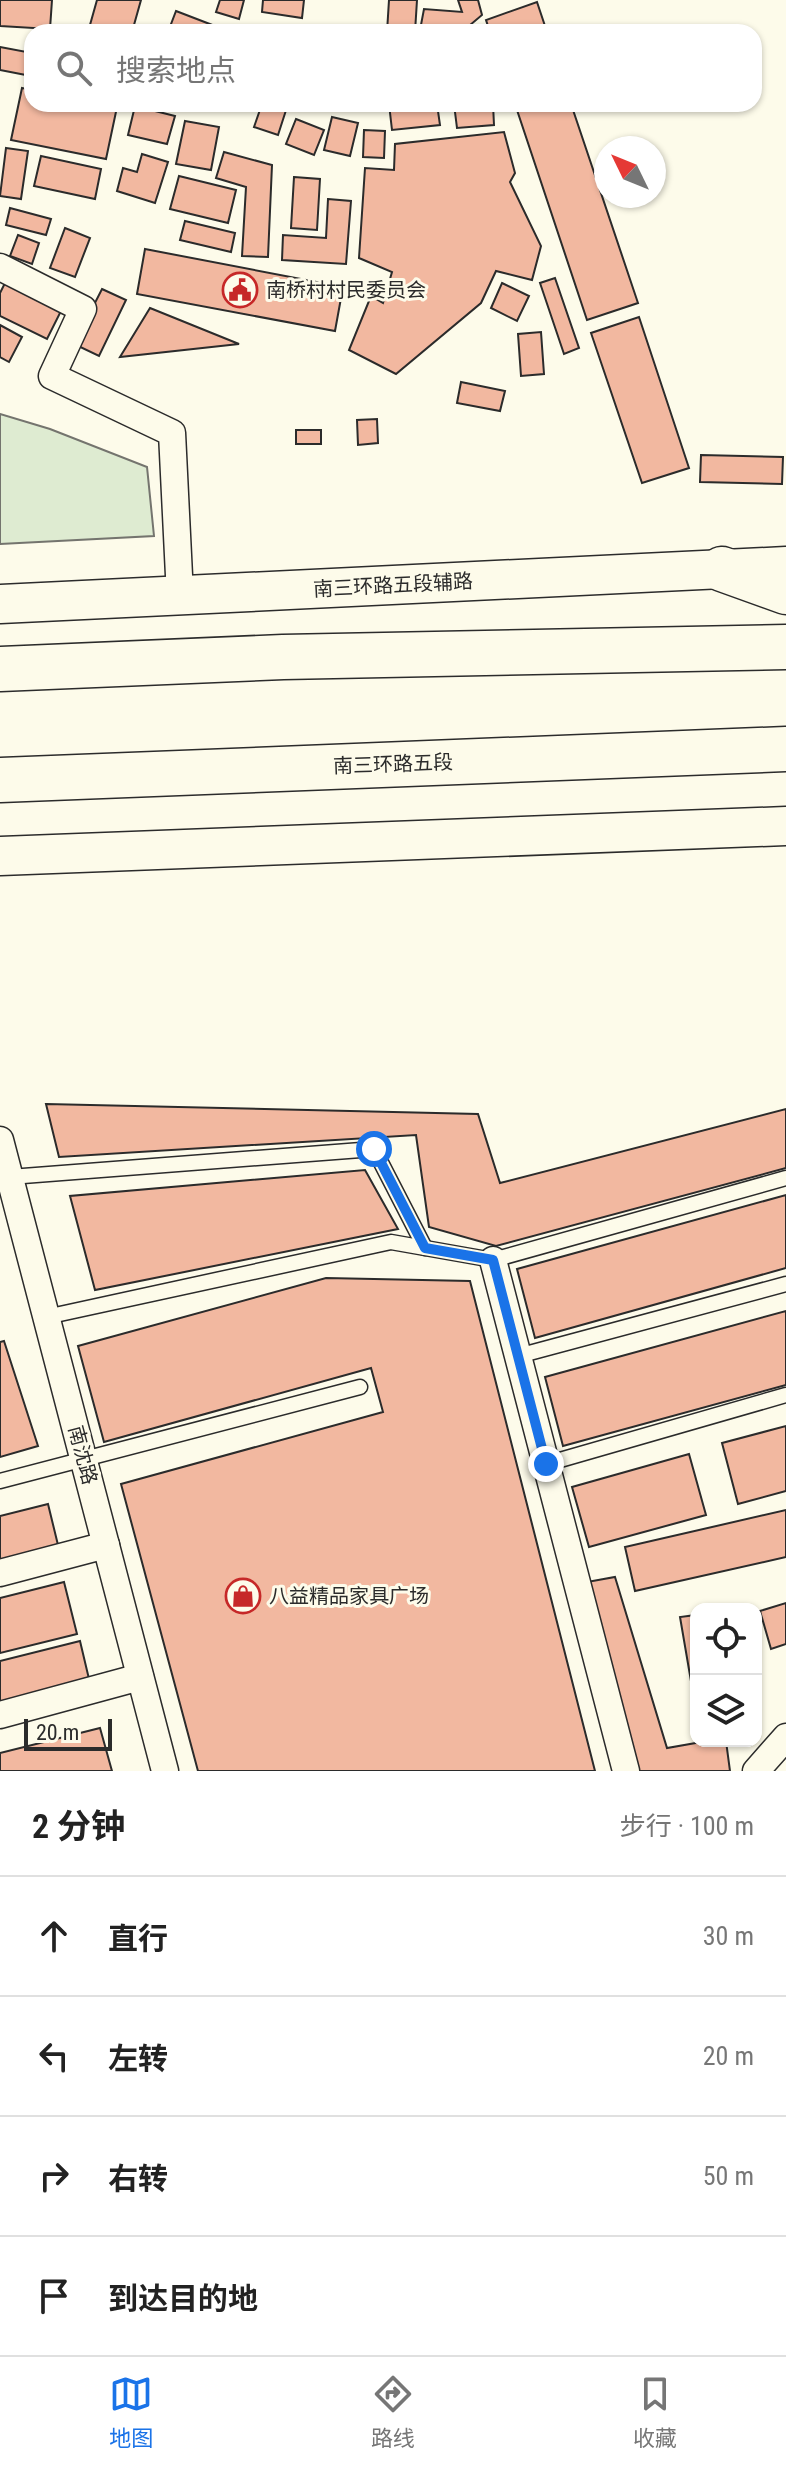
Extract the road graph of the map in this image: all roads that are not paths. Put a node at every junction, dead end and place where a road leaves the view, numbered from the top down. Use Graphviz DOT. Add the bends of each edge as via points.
graph roads {
  1 [pos="0,267"];
  2 [pos="786,566"];
  3 [pos="722,569"];
  4 [pos="786,592"];
  5 [pos="180,596"];
  6 [pos="0,604"];
  7 [pos="786,647"];
  8 [pos="0,669"];
  9 [pos="786,749"];
  10 [pos="736,751"];
  11 [pos="786,767"];
  12 [pos="0,780"];
  13 [pos="786,826"];
  14 [pos="0,856"];
  15 [pos="0,1140"];
  16 [pos="10,1177"];
  17 [pos="786,1178"];
  18 [pos="425,1248"];
  19 [pos="493,1260"];
  20 [pos="786,1284"];
  21 [pos="46,1317"];
  22 [pos="518,1356"];
  23 [pos="360,1387"];
  24 [pos="786,1395"];
  25 [pos="83,1457"];
  26 [pos="546,1464"];
  27 [pos="0,1481"];
  28 [pos="106,1545"];
  29 [pos="0,1573"];
  30 [pos="140,1677"];
  31 [pos="0,1715"];
  32 [pos="786,1737"];
  33 [pos="165,1771"];
  34 [pos="626,1771"];
  35 [pos="756,1771"];
  1 -- 5 [label="street" via="83,309 52,376 172,433"];
  2 -- 3 [label="main road, 南三环路五段辅路"];
  3 -- 4 [label="highway"];
  3 -- 5 [label="main road, 南三环路五段辅路"];
  5 -- 6 [label="main road, 南三环路五段辅路"];
  7 -- 8 [label="highway" via="283,657"];
  9 -- 10 [label="highway, 南三环路五段"];
  10 -- 11 [label="highway"];
  10 -- 12 [label="highway, 南三环路五段"];
  13 -- 14 [label="main road"];
  15 -- 16 [label="street, 南沈路"];
  16 -- 18 [label="lane" via="374,1149"];
  16 -- 21 [label="street, 南沈路"];
  17 -- 19 [label="lane"];
  18 -- 19 [label="lane"];
  18 -- 21 [label="lane" via="391,1242"];
  19 -- 22 [label="street"];
  20 -- 22 [label="lane"];
  21 -- 25 [label="street, 南沈路"];
  22 -- 26 [label="street"];
  23 -- 25 [label="lane"];
  24 -- 26 [label="lane"];
  25 -- 27 [label="lane"];
  25 -- 28 [label="street, 南沈路"];
  26 -- 34 [label="street"];
  28 -- 29 [label="street"];
  28 -- 30 [label="street, 南沈路"];
  30 -- 31 [label="street"];
  30 -- 33 [label="street, 南沈路"];
  32 -- 35 [label="street"];
}
